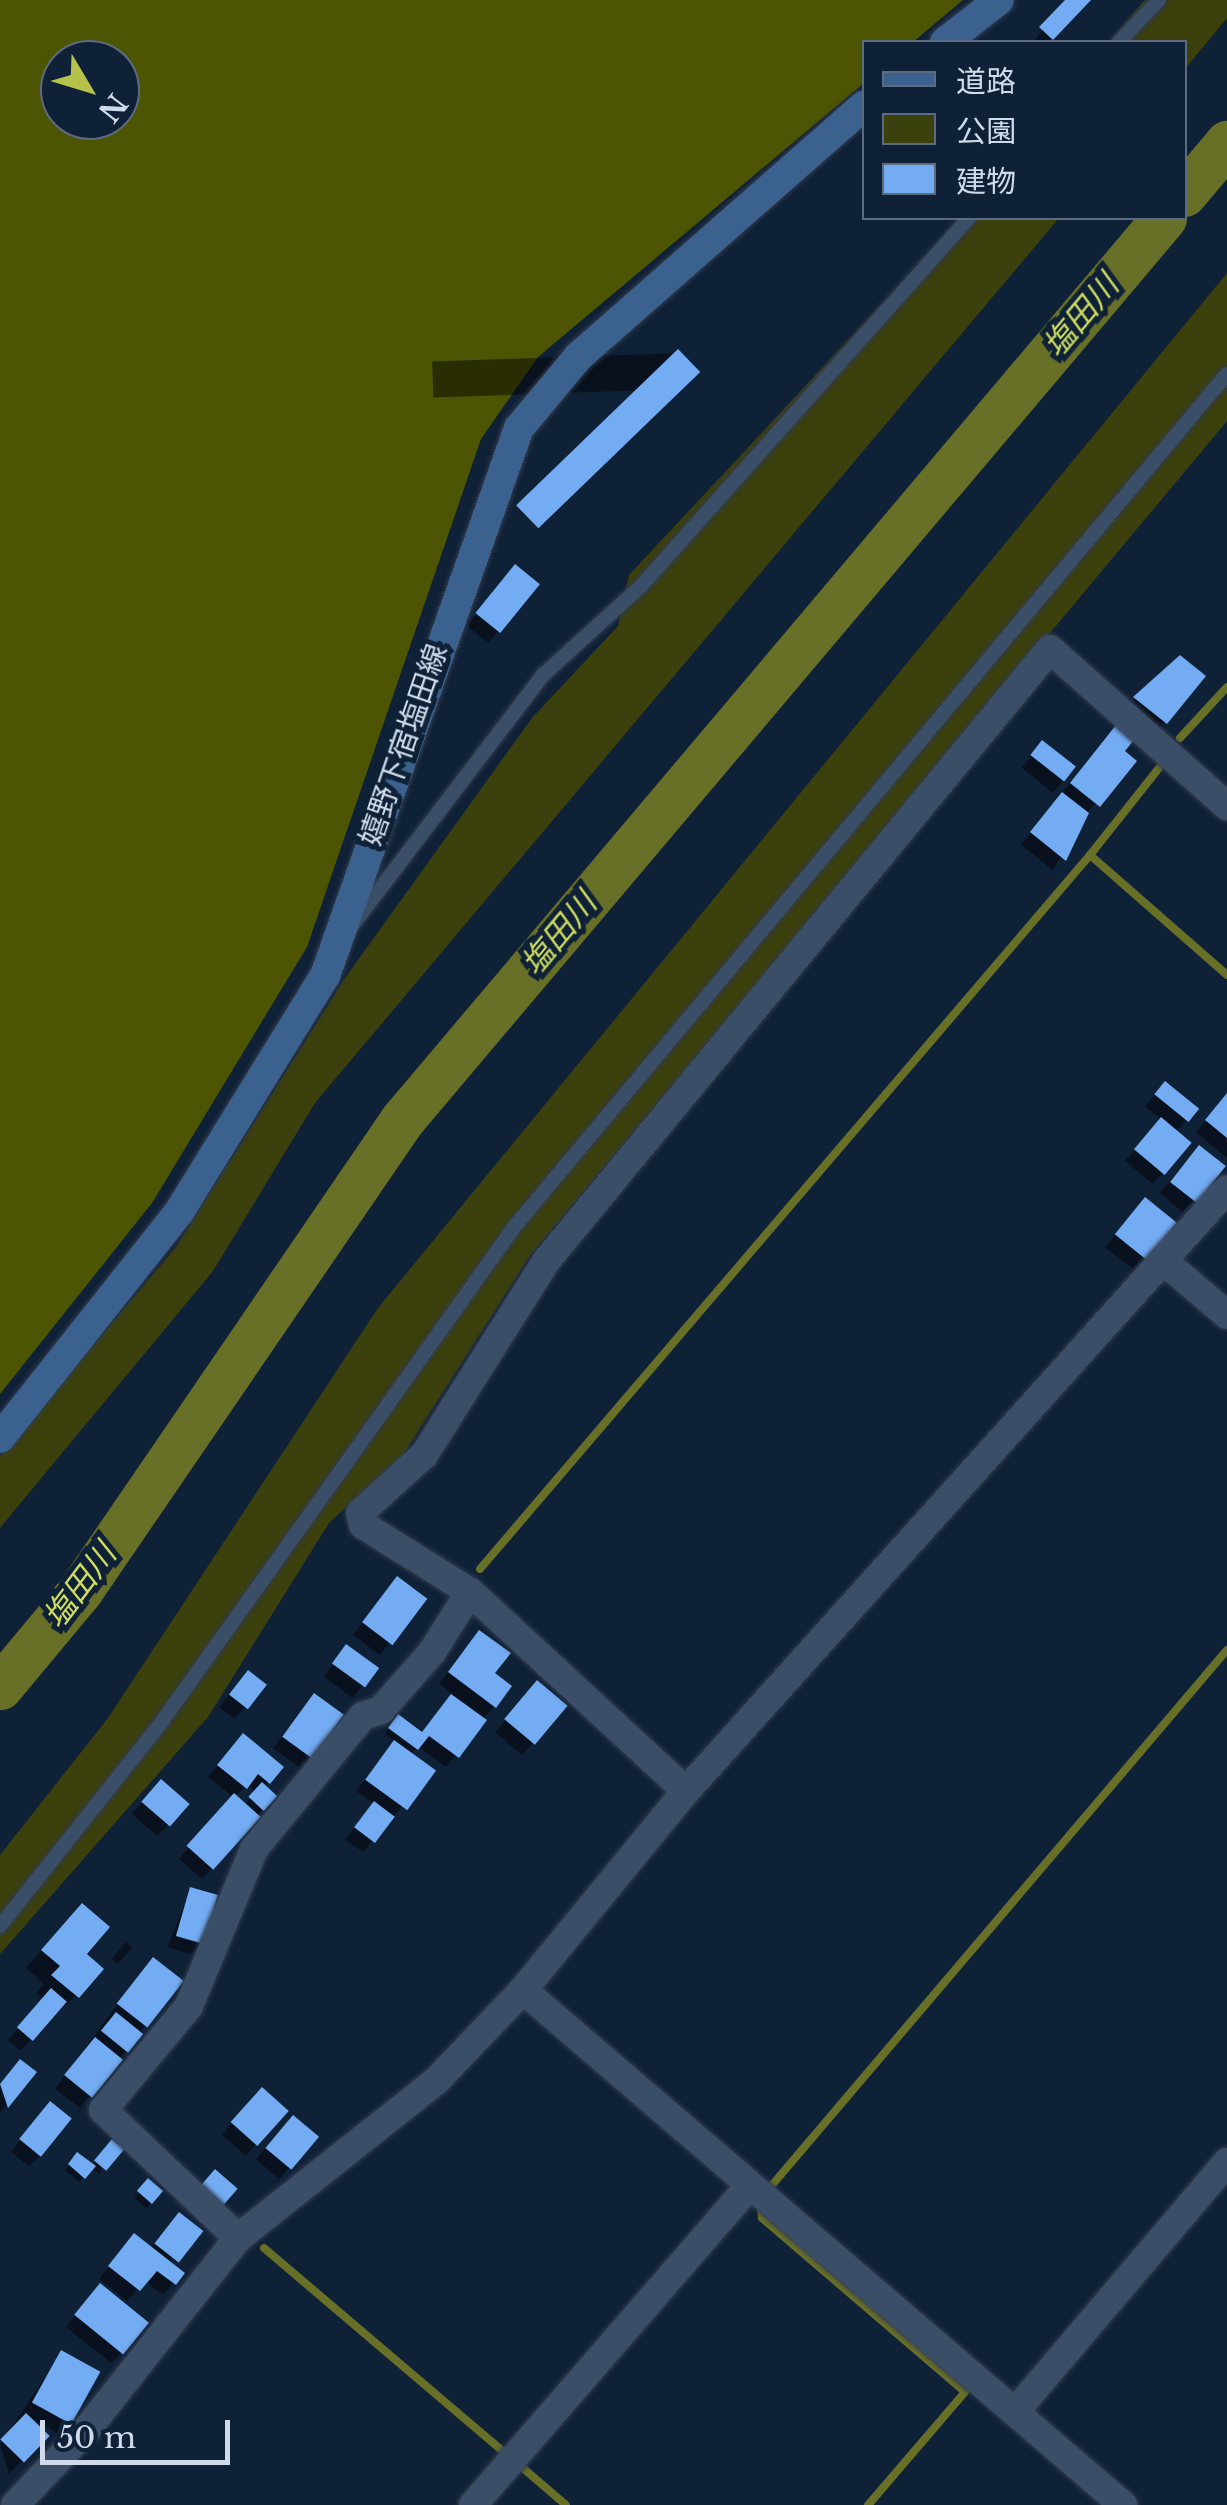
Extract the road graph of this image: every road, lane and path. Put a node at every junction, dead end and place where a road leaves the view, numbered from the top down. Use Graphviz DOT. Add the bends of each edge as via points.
graph roads {
  1 [pos="999,0"];
  2 [pos="1159,0"];
  3 [pos="948,40"];
  4 [pos="1121,40"];
  5 [pos="862,108"];
  6 [pos="967,220"];
  7 [pos="1227,374"];
  8 [pos="1227,806"];
  9 [pos="344,935"];
  10 [pos="1227,1189"];
  11 [pos="1166,1262"];
  12 [pos="1227,1315"];
  13 [pos="0,1438"];
  14 [pos="470,1592"];
  15 [pos="686,1791"];
  16 [pos="0,1926"];
  17 [pos="523,1990"];
  18 [pos="1227,2162"];
  19 [pos="760,2194"];
  20 [pos="238,2238"];
  21 [pos="1015,2412"];
  22 [pos="15,2505"];
  23 [pos="473,2505"];
  24 [pos="1124,2505"];
  1 -- 3 [label="main road"];
  2 -- 4 [label="lane"];
  5 -- 9 [label="main road, 嬉野下宿塩田線" via="578,356 519,428 384,796"];
  6 -- 9 [label="lane" via="640,586 544,675"];
  7 -- 16 [label="lane" via="515,1226 161,1723"];
  8 -- 14 [label="street" via="1050,649 547,1260 424,1455 360,1513 364,1525"];
  9 -- 13 [label="main road, 嬉野下宿塩田線" via="180,1212"];
  10 -- 11 [label="street"];
  11 -- 12 [label="street"];
  11 -- 15 [label="street"];
  14 -- 15 [label="street"];
  14 -- 20 [label="street" via="432,1652 381,1710 363,1716 254,1849 189,2006 103,2110"];
  15 -- 17 [label="street"];
  17 -- 19 [label="street"];
  17 -- 20 [label="street" via="437,2080"];
  18 -- 21 [label="street"];
  19 -- 21 [label="street"];
  19 -- 23 [label="street"];
  20 -- 22 [label="street"];
  21 -- 24 [label="street"];
}
